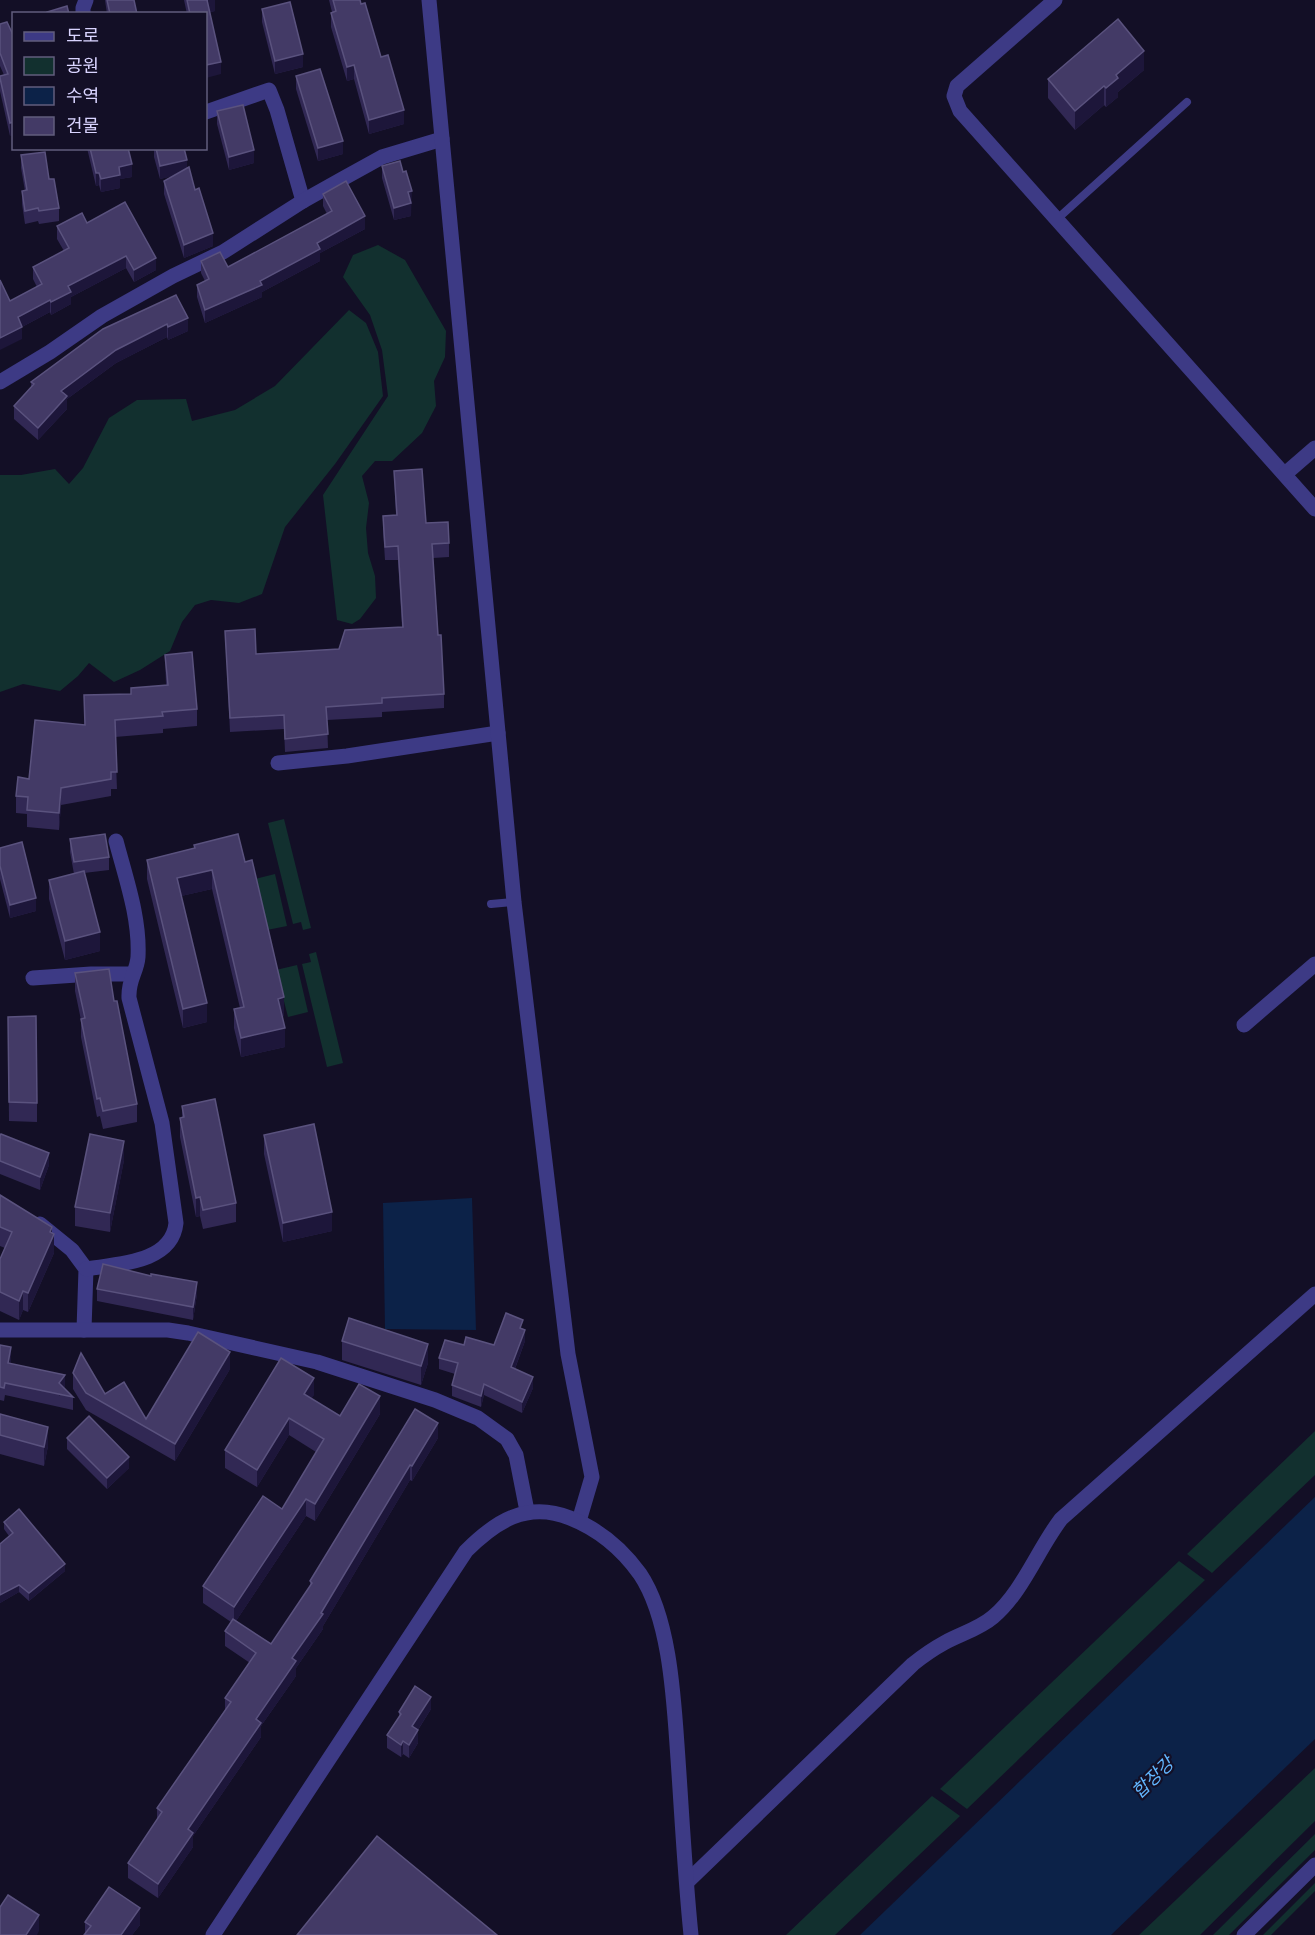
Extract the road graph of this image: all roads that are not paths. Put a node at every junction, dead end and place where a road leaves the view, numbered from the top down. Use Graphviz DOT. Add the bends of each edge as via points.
graph roads {
  1 [pos="429,0"];
  2 [pos="1055,0"];
  3 [pos="1187,102"];
  4 [pos="207,112"];
  5 [pos="442,139"];
  6 [pos="303,201"];
  7 [pos="1056,220"];
  8 [pos="0,382"];
  9 [pos="1315,448"];
  10 [pos="1285,474"];
  11 [pos="1315,509"];
  12 [pos="498,733"];
  13 [pos="278,763"];
  14 [pos="116,841"];
  15 [pos="514,902"];
  16 [pos="490,904"];
  17 [pos="1315,964"];
  18 [pos="133,974"];
  19 [pos="33,978"];
  20 [pos="1245,1025"];
  21 [pos="31,1219"];
  22 [pos="86,1269"];
  23 [pos="1315,1294"];
  24 [pos="0,1330"];
  25 [pos="84,1330"];
  26 [pos="527,1511"];
  27 [pos="579,1521"];
  28 [pos="1315,1865"];
  29 [pos="687,1882"];
  30 [pos="213,1935"];
  31 [pos="691,1935"];
  32 [pos="1244,1935"];
  1 -- 5 [label="street"];
  2 -- 7 [label="street" via="957,86 954,96 960,111"];
  3 -- 7 [label="lane"];
  4 -- 6 [label="street" via="269,90"];
  5 -- 6 [label="street" via="381,157"];
  5 -- 12 [label="street"];
  6 -- 8 [label="street" via="223,252 102,316"];
  7 -- 10 [label="street"];
  9 -- 10 [label="street"];
  10 -- 11 [label="street"];
  12 -- 13 [label="street"];
  12 -- 15 [label="street"];
  14 -- 18 [label="street" via="136,917 138,960"];
  15 -- 16 [label="lane"];
  15 -- 27 [label="street" via="568,1354 592,1477"];
  17 -- 20 [label="street"];
  18 -- 19 [label="street"];
  18 -- 22 [label="street" via="128,985 129,998 162,1123 176,1231 168,1244 141,1260"];
  21 -- 22 [label="street" via="72,1250"];
  22 -- 25 [label="street"];
  23 -- 29 [label="street" via="1061,1518 1008,1601 993,1617 914,1664"];
  24 -- 25 [label="street"];
  25 -- 26 [label="street" via="188,1333 317,1362 435,1400 478,1418 507,1439 516,1455"];
  26 -- 27 [label="street" via="561,1514"];
  26 -- 30 [label="street" via="483,1534 466,1551"];
  27 -- 29 [label="street" via="608,1539 625,1556 640,1575 658,1616 672,1676"];
  28 -- 32 [label="street"];
  29 -- 31 [label="street"];
}
